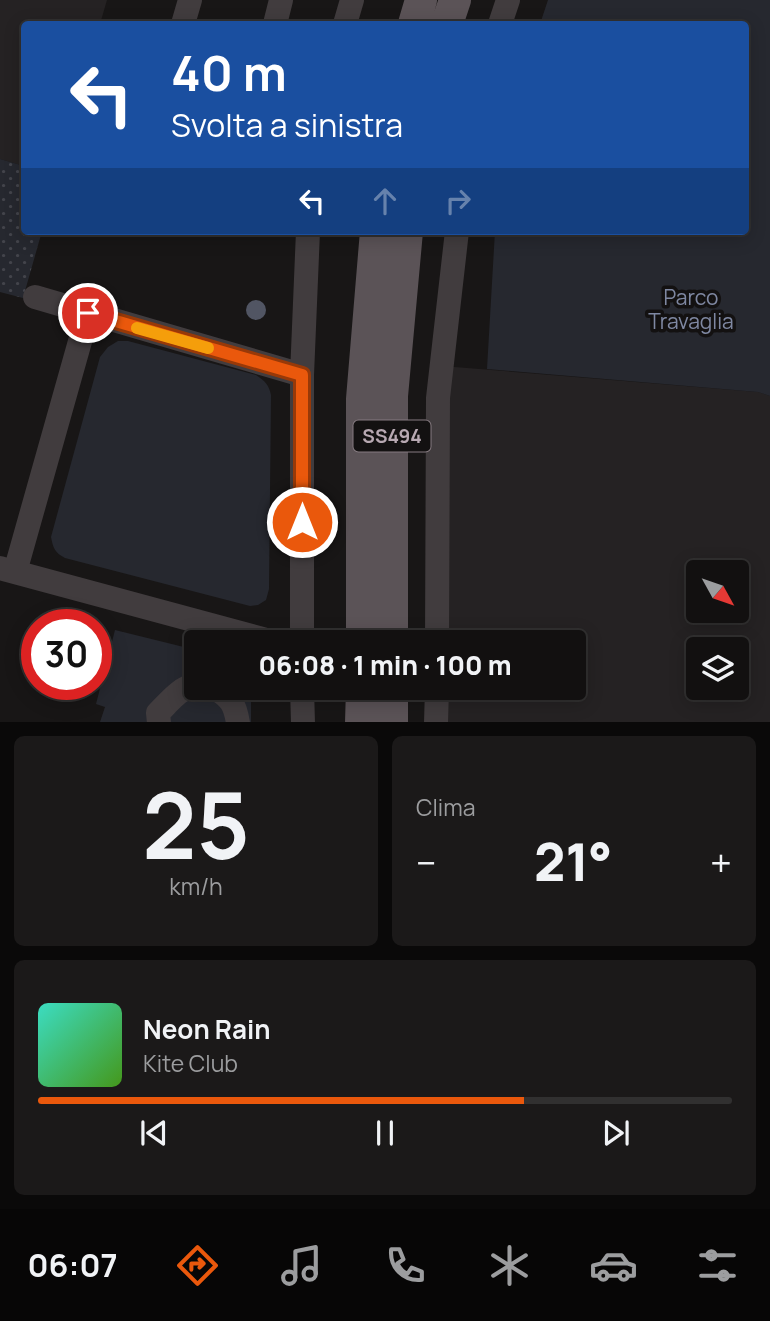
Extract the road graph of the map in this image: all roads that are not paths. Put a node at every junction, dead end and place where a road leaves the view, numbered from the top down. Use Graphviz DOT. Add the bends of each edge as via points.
graph roads {
  1 [pos="190,0"];
  2 [pos="281,0"];
  3 [pos="352,0"];
  4 [pos="421,0"];
  5 [pos="455,0"];
  6 [pos="508,0"];
  7 [pos="184,21"];
  8 [pos="276,21"];
  9 [pos="346,21"];
  10 [pos="415,21"];
  11 [pos="448,21"];
  12 [pos="501,21"];
  13 [pos="308,235"];
  14 [pos="376,235"];
  15 [pos="407,235"];
  16 [pos="457,235"];
  17 [pos="35,297"];
  18 [pos="88,313"];
  19 [pos="302,375"];
  20 [pos="7,570"];
  21 [pos="230,630"];
  22 [pos="302,630"];
  23 [pos="362,630"];
  24 [pos="392,630"];
  25 [pos="437,630"];
  26 [pos="184,689"];
  27 [pos="230,700"];
  28 [pos="302,700"];
  29 [pos="362,700"];
  30 [pos="392,700"];
  31 [pos="436,700"];
  32 [pos="159,722"];
  33 [pos="237,722"];
  34 [pos="303,722"];
  35 [pos="361,722"];
  36 [pos="392,722"];
  37 [pos="436,722"];
  1 -- 7 [label="street"];
  2 -- 8 [label="street"];
  3 -- 9 [label="street"];
  4 -- 10 [label="main road"];
  5 -- 11 [label="main road"];
  6 -- 12 [label="street"];
  13 -- 19 [label="street"];
  14 -- 23 [label="main road, SS494" via="362,399"];
  15 -- 24 [label="main road, SS494" via="392,396"];
  16 -- 25 [label="street" via="438,398"];
  17 -- 18 [label="street"];
  18 -- 19 [label="street"];
  18 -- 20 [label="street"];
  19 -- 22 [label="street"];
  20 -- 21 [label="street"];
  26 -- 32 [label="street" via="158,713"];
  27 -- 33 [label="street"];
  28 -- 34 [label="street"];
  29 -- 35 [label="main road"];
  30 -- 36 [label="main road"];
  31 -- 37 [label="street"];
}
